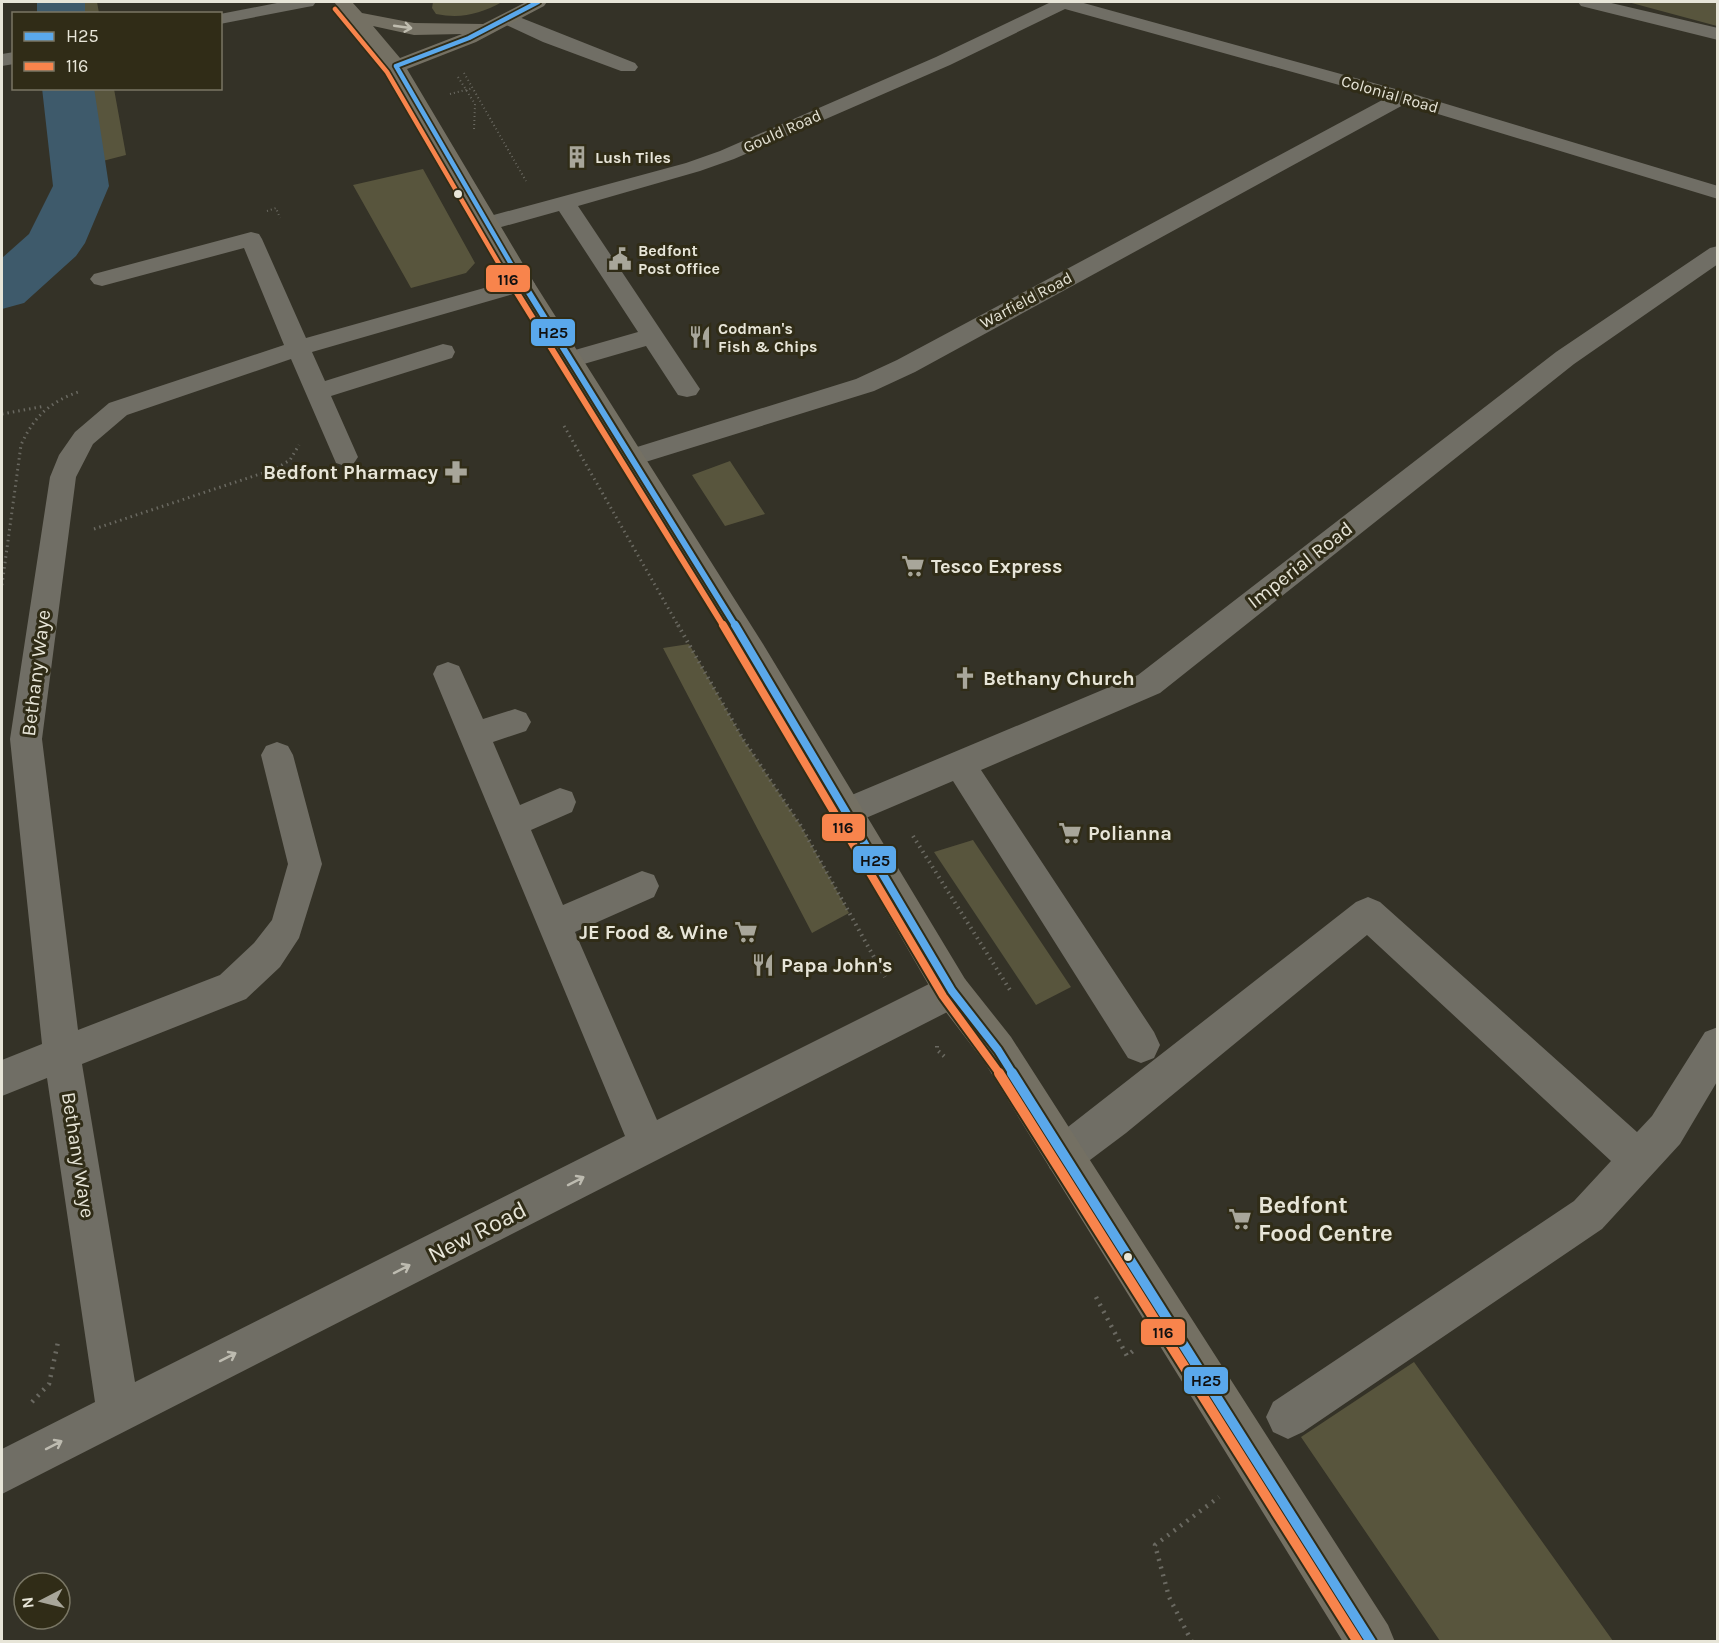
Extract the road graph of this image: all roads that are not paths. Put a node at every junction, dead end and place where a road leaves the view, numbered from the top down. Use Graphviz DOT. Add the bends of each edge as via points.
graph roads {
  1 [pos="307,2"];
  2 [pos="343,2"];
  3 [pos="538,2"];
  4 [pos="1062,2"];
  5 [pos="1587,2"];
  6 [pos="356,17"];
  7 [pos="222,19"];
  8 [pos="509,19"];
  9 [pos="491,28"];
  10 [pos="1718,34"];
  11 [pos="396,66"];
  12 [pos="628,67"];
  13 [pos="1403,97"];
  14 [pos="1718,193"];
  15 [pos="565,203"];
  16 [pos="487,224"];
  17 [pos="1718,254"];
  18 [pos="102,279"];
  19 [pos="523,284"];
  20 [pos="652,336"];
  21 [pos="299,348"];
  22 [pos="444,352"];
  23 [pos="570,360"];
  24 [pos="687,389"];
  25 [pos="317,392"];
  26 [pos="345,457"];
  27 [pos="630,458"];
  28 [pos="448,674"];
  29 [pos="515,722"];
  30 [pos="474,735"];
  31 [pos="14,743"];
  32 [pos="278,755"];
  33 [pos="960,765"];
  34 [pos="560,802"];
  35 [pos="847,812"];
  36 [pos="512,823"];
  37 [pos="642,886"];
  38 [pos="555,925"];
  39 [pos="952,991"];
  40 [pos="1141,1045"];
  41 [pos="1718,1045"];
  42 [pos="62,1055"];
  43 [pos="2,1078"];
  44 [pos="648,1145"];
  45 [pos="1064,1155"];
  46 [pos="1639,1160"];
  47 [pos="118,1413"];
  48 [pos="1288,1416"];
  49 [pos="2,1472"];
  50 [pos="1371,1641"];
  1 -- 7 [label="street"];
  2 -- 6 [label="main road"];
  3 -- 8 [label="main road"];
  4 -- 13 [label="street, Colonial Road"];
  4 -- 15 [label="street, Gould Road" via="943,61 727,155"];
  5 -- 10 [label="street"];
  6 -- 9 [label="main road, one-way" via="414,29"];
  6 -- 11 [label="main road"];
  8 -- 9 [label="main road"];
  8 -- 12 [label="street"];
  9 -- 11 [label="main road"];
  11 -- 16 [label="main road"];
  13 -- 14 [label="street, Colonial Road"];
  13 -- 27 [label="street, Warfield Road" via="906,366 865,385"];
  15 -- 16 [label="street, Gould Road"];
  15 -- 20 [label="street"];
  16 -- 19 [label="main road"];
  17 -- 33 [label="street, Imperial Road" via="1565,358 1149,684"];
  18 -- 21 [label="street" via="252,239"];
  19 -- 21 [label="street, Bethany Waye"];
  19 -- 23 [label="main road"];
  20 -- 23 [label="street"];
  20 -- 24 [label="street"];
  21 -- 25 [label="street"];
  21 -- 31 [label="street, Bethany Waye" via="118,409 92,426 72,453 63,477"];
  22 -- 25 [label="street"];
  23 -- 27 [label="main road"];
  25 -- 26 [label="street"];
  27 -- 35 [label="main road"];
  28 -- 30 [label="street"];
  29 -- 30 [label="street"];
  30 -- 36 [label="street"];
  31 -- 42 [label="street, Bethany Waye"];
  32 -- 42 [label="street" via="305,864 287,927 267,955 232,987"];
  33 -- 35 [label="street, Imperial Road"];
  33 -- 40 [label="street"];
  34 -- 36 [label="street"];
  35 -- 39 [label="main road"];
  36 -- 38 [label="street"];
  37 -- 38 [label="street"];
  38 -- 44 [label="street"];
  39 -- 44 [label="street, New Road"];
  39 -- 45 [label="main road" via="998,1050"];
  41 -- 46 [label="street" via="1666,1130"];
  42 -- 43 [label="street"];
  42 -- 47 [label="street, Bethany Waye"];
  47 -- 44 [label="street, New Road, one-way"];
  45 -- 46 [label="street" via="1368,913"];
  45 -- 50 [label="main road"];
  46 -- 48 [label="street" via="1588,1215"];
  49 -- 47 [label="street, New Road, one-way"];
}
